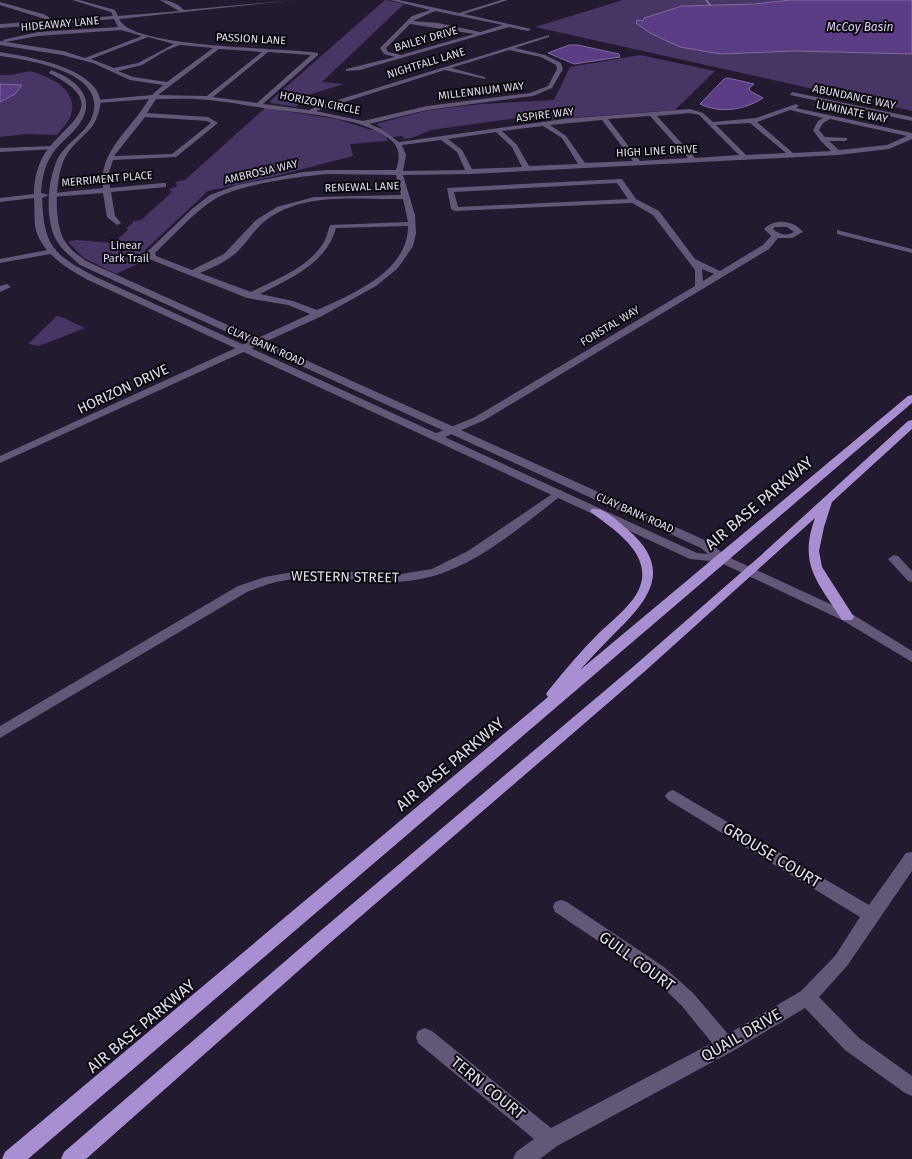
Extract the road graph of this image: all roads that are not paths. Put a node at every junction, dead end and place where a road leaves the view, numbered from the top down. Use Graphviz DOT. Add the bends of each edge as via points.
graph roads {
  1 [pos="10,0"];
  2 [pos="74,0"];
  3 [pos="162,0"];
  4 [pos="240,0"];
  5 [pos="293,0"];
  6 [pos="392,0"];
  7 [pos="506,0"];
  8 [pos="0,2"];
  9 [pos="248,6"];
  10 [pos="435,9"];
  11 [pos="183,12"];
  12 [pos="458,14"];
  13 [pos="116,18"];
  14 [pos="47,22"];
  15 [pos="409,22"];
  16 [pos="509,25"];
  17 [pos="0,26"];
  18 [pos="122,28"];
  19 [pos="528,29"];
  20 [pos="478,34"];
  21 [pos="146,36"];
  22 [pos="547,36"];
  23 [pos="0,42"];
  24 [pos="178,44"];
  25 [pos="64,46"];
  26 [pos="218,47"];
  27 [pos="508,48"];
  28 [pos="50,50"];
  29 [pos="268,50"];
  30 [pos="0,54"];
  31 [pos="401,56"];
  32 [pos="0,59"];
  33 [pos="86,59"];
  34 [pos="444,68"];
  35 [pos="114,70"];
  36 [pos="348,70"];
  37 [pos="483,78"];
  38 [pos="167,84"];
  39 [pos="792,94"];
  40 [pos="825,94"];
  41 [pos="154,97"];
  42 [pos="208,98"];
  43 [pos="814,98"];
  44 [pos="98,100"];
  45 [pos="259,104"];
  46 [pos="788,108"];
  47 [pos="311,112"];
  48 [pos="652,114"];
  49 [pos="143,115"];
  50 [pos="829,117"];
  51 [pos="604,118"];
  52 [pos="912,119"];
  53 [pos="752,121"];
  54 [pos="364,123"];
  55 [pos="544,124"];
  56 [pos="711,124"];
  57 [pos="498,131"];
  58 [pos="912,135"];
  59 [pos="444,139"];
  60 [pos="822,139"];
  61 [pos="845,139"];
  62 [pos="398,144"];
  63 [pos="53,148"];
  64 [pos="0,150"];
  65 [pos="838,153"];
  66 [pos="792,155"];
  67 [pos="744,157"];
  68 [pos="109,158"];
  69 [pos="692,160"];
  70 [pos="638,163"];
  71 [pos="583,166"];
  72 [pos="527,169"];
  73 [pos="470,172"];
  74 [pos="400,173"];
  75 [pos="572,184"];
  76 [pos="162,185"];
  77 [pos="513,187"];
  78 [pos="106,190"];
  79 [pos="54,195"];
  80 [pos="38,196"];
  81 [pos="406,197"];
  82 [pos="0,200"];
  83 [pos="633,201"];
  84 [pos="583,202"];
  85 [pos="520,206"];
  86 [pos="117,223"];
  87 [pos="412,224"];
  88 [pos="840,232"];
  89 [pos="776,235"];
  90 [pos="51,248"];
  91 [pos="912,251"];
  92 [pos="0,259"];
  93 [pos="692,261"];
  94 [pos="193,273"];
  95 [pos="720,274"];
  96 [pos="699,287"];
  97 [pos="250,296"];
  98 [pos="319,314"];
  99 [pos="257,342"];
  100 [pos="244,348"];
  101 [pos="912,398"];
  102 [pos="912,423"];
  103 [pos="452,430"];
  104 [pos="436,437"];
  105 [pos="0,460"];
  106 [pos="558,493"];
  107 [pos="828,500"];
  108 [pos="596,511"];
  109 [pos="722,559"];
  110 [pos="894,559"];
  111 [pos="749,572"];
  112 [pos="912,578"];
  113 [pos="847,616"];
  114 [pos="912,657"];
  115 [pos="534,718"];
  116 [pos="0,734"];
  117 [pos="673,796"];
  118 [pos="912,858"];
  119 [pos="560,907"];
  120 [pos="871,914"];
  121 [pos="808,997"];
  122 [pos="425,1037"];
  123 [pos="726,1045"];
  124 [pos="912,1087"];
  125 [pos="550,1140"];
  126 [pos="12,1159"];
  127 [pos="71,1159"];
  128 [pos="523,1159"];
  1 -- 8 [label="street"];
  2 -- 13 [label="street" via="110,10"];
  3 -- 11 [label="street"];
  4 -- 9 [label="street"];
  5 -- 9 [label="street"];
  6 -- 10 [label="street"];
  7 -- 12 [label="street"];
  8 -- 14 [label="street" via="41,15 47,18"];
  9 -- 11 [label="street"];
  10 -- 12 [label="street"];
  10 -- 15 [label="street" via="419,14"];
  11 -- 13 [label="street"];
  12 -- 16 [label="street"];
  13 -- 14 [label="street"];
  13 -- 18 [label="street"];
  14 -- 17 [label="street"];
  15 -- 20 [label="street"];
  15 -- 31 [label="street" via="382,49"];
  16 -- 19 [label="street"];
  16 -- 20 [label="street, BAILEY DRIVE"];
  18 -- 21 [label="street, PASSION LANE"];
  18 -- 23 [label="street, HIDEAWAY LANE" via="38,34"];
  20 -- 31 [label="street, BAILEY DRIVE"];
  21 -- 24 [label="street, PASSION LANE"];
  21 -- 33 [label="street"];
  22 -- 27 [label="street, NIGHTFALL LANE"];
  23 -- 28 [label="street"];
  24 -- 26 [label="street, PASSION LANE"];
  24 -- 35 [label="street" via="147,61"];
  25 -- 28 [label="street"];
  26 -- 29 [label="street, PASSION LANE"];
  26 -- 38 [label="street"];
  27 -- 34 [label="street, NIGHTFALL LANE"];
  27 -- 54 [label="street, MILLENNIUM WAY" via="544,56 559,64 560,69 552,84 546,90 521,97 427,108"];
  28 -- 33 [label="street"];
  29 -- 42 [label="street"];
  29 -- 45 [label="street, PASSION LANE" via="317,55"];
  30 -- 44 [label="street" via="66,70 88,83"];
  31 -- 36 [label="street, BAILEY DRIVE"];
  32 -- 63 [label="street, CLAY BANK ROAD" via="59,76 82,96 84,110 79,122"];
  33 -- 35 [label="street"];
  34 -- 37 [label="street"];
  34 -- 47 [label="street, NIGHTFALL LANE"];
  35 -- 38 [label="street" via="136,80"];
  38 -- 41 [label="street"];
  39 -- 43 [label="street, ABUNDANCE WAY"];
  40 -- 43 [label="street"];
  41 -- 42 [label="street, HORIZON CIRCLE"];
  41 -- 44 [label="street, HORIZON CIRCLE"];
  41 -- 49 [label="street"];
  42 -- 45 [label="street, HORIZON CIRCLE"];
  43 -- 46 [label="street"];
  43 -- 52 [label="street, ABUNDANCE WAY"];
  44 -- 79 [label="street, CLAY BANK ROAD" via="93,122 68,148 58,164"];
  45 -- 47 [label="street, HORIZON CIRCLE"];
  46 -- 50 [label="street, LUMINATE WAY"];
  46 -- 53 [label="street"];
  47 -- 54 [label="street, HORIZON CIRCLE"];
  48 -- 51 [label="street, ASPIRE WAY"];
  48 -- 56 [label="street, ASPIRE WAY" via="695,112"];
  48 -- 69 [label="street"];
  49 -- 68 [label="street"];
  49 -- 68 [label="street" via="216,122 174,156"];
  50 -- 58 [label="street, LUMINATE WAY"];
  50 -- 60 [label="street" via="816,126"];
  51 -- 55 [label="street, ASPIRE WAY"];
  51 -- 70 [label="street"];
  53 -- 56 [label="street"];
  53 -- 66 [label="street"];
  54 -- 62 [label="street, HORIZON CIRCLE"];
  55 -- 57 [label="street, ASPIRE WAY"];
  55 -- 71 [label="street" via="564,137"];
  56 -- 67 [label="street"];
  57 -- 59 [label="street, ASPIRE WAY"];
  57 -- 72 [label="street" via="515,146"];
  58 -- 65 [label="street, HIGH LINE DRIVE" via="889,147"];
  59 -- 62 [label="street, ASPIRE WAY"];
  59 -- 73 [label="street" via="463,154"];
  60 -- 61 [label="street"];
  60 -- 65 [label="street"];
  62 -- 74 [label="street" via="403,156"];
  63 -- 64 [label="street"];
  63 -- 80 [label="street, CLAY BANK ROAD" via="42,164"];
  65 -- 66 [label="street, HIGH LINE DRIVE"];
  66 -- 67 [label="street, HIGH LINE DRIVE"];
  67 -- 69 [label="street, HIGH LINE DRIVE"];
  68 -- 78 [label="street" via="105,172"];
  69 -- 70 [label="street, HIGH LINE DRIVE"];
  70 -- 71 [label="street, HIGH LINE DRIVE"];
  71 -- 72 [label="street, HIGH LINE DRIVE"];
  72 -- 73 [label="street, HIGH LINE DRIVE"];
  73 -- 74 [label="street, HIGH LINE DRIVE"];
  74 -- 81 [label="street"];
  74 -- 94 [label="street, AMBROSIA WAY" via="309,173 240,187 213,197 152,253 152,257"];
  75 -- 77 [label="street"];
  75 -- 83 [label="street" via="618,181"];
  75 -- 84 [label="street"];
  76 -- 78 [label="street, MERRIMENT PLACE"];
  77 -- 85 [label="street"];
  77 -- 85 [label="street" via="450,190 455,209"];
  78 -- 79 [label="street, MERRIMENT PLACE"];
  78 -- 86 [label="street" via="111,217"];
  79 -- 80 [label="street, MERRIMENT PLACE"];
  79 -- 99 [label="street, CLAY BANK ROAD" via="58,236 83,263"];
  80 -- 82 [label="street, MERRIMENT PLACE"];
  80 -- 90 [label="street, CLAY BANK ROAD" via="40,232"];
  81 -- 87 [label="street"];
  81 -- 94 [label="street, RENEWAL LANE" via="337,197 288,206 262,219 227,256"];
  83 -- 84 [label="street"];
  83 -- 93 [label="street" via="656,213"];
  84 -- 85 [label="street"];
  87 -- 97 [label="street" via="336,226 317,256"];
  87 -- 98 [label="street" via="406,250 391,270 363,291"];
  88 -- 91 [label="street"];
  89 -- 95 [label="street, FONSTAL WAY" via="766,247"];
  90 -- 92 [label="street"];
  90 -- 100 [label="street, CLAY BANK ROAD" via="72,267 91,278"];
  93 -- 95 [label="street"];
  93 -- 96 [label="street" via="699,270"];
  94 -- 97 [label="street, AMBROSIA WAY"];
  95 -- 96 [label="street, FONSTAL WAY"];
  96 -- 103 [label="street, FONSTAL WAY" via="479,419"];
  97 -- 98 [label="street, AMBROSIA WAY"];
  98 -- 99 [label="street"];
  99 -- 100 [label="street, HORIZON DRIVE"];
  99 -- 103 [label="street, CLAY BANK ROAD"];
  100 -- 104 [label="street, CLAY BANK ROAD"];
  100 -- 105 [label="street, HORIZON DRIVE"];
  101 -- 109 [label="main road, AIR BASE PARKWAY"];
  102 -- 107 [label="main road"];
  103 -- 104 [label="street, FONSTAL WAY"];
  103 -- 109 [label="street, CLAY BANK ROAD" via="705,545"];
  104 -- 106 [label="street, CLAY BANK ROAD"];
  106 -- 108 [label="street, CLAY BANK ROAD"];
  106 -- 116 [label="street, WESTERN STREET" via="469,555 433,572 383,579 299,574 247,586"];
  107 -- 111 [label="main road"];
  107 -- 113 [label="main road" via="814,539 814,560"];
  108 -- 109 [label="street, CLAY BANK ROAD" via="694,556"];
  108 -- 115 [label="main road" via="640,549 646,562 646,585 632,608 578,664"];
  109 -- 111 [label="street, CLAY BANK ROAD"];
  109 -- 115 [label="main road, AIR BASE PARKWAY"];
  110 -- 112 [label="street"];
  111 -- 113 [label="street, CLAY BANK ROAD"];
  111 -- 127 [label="main road"];
  113 -- 114 [label="street, CLAY BANK ROAD"];
  115 -- 126 [label="main road, AIR BASE PARKWAY"];
  117 -- 120 [label="street, GROUSE COURT"];
  118 -- 120 [label="street, QUAIL DRIVE"];
  119 -- 123 [label="street, GULL COURT" via="658,972 687,998"];
  120 -- 121 [label="street, QUAIL DRIVE" via="841,961"];
  121 -- 123 [label="street, QUAIL DRIVE"];
  121 -- 124 [label="street" via="852,1044"];
  122 -- 125 [label="street, TERN COURT"];
  123 -- 125 [label="street, QUAIL DRIVE"];
  125 -- 128 [label="street, QUAIL DRIVE"];
}
